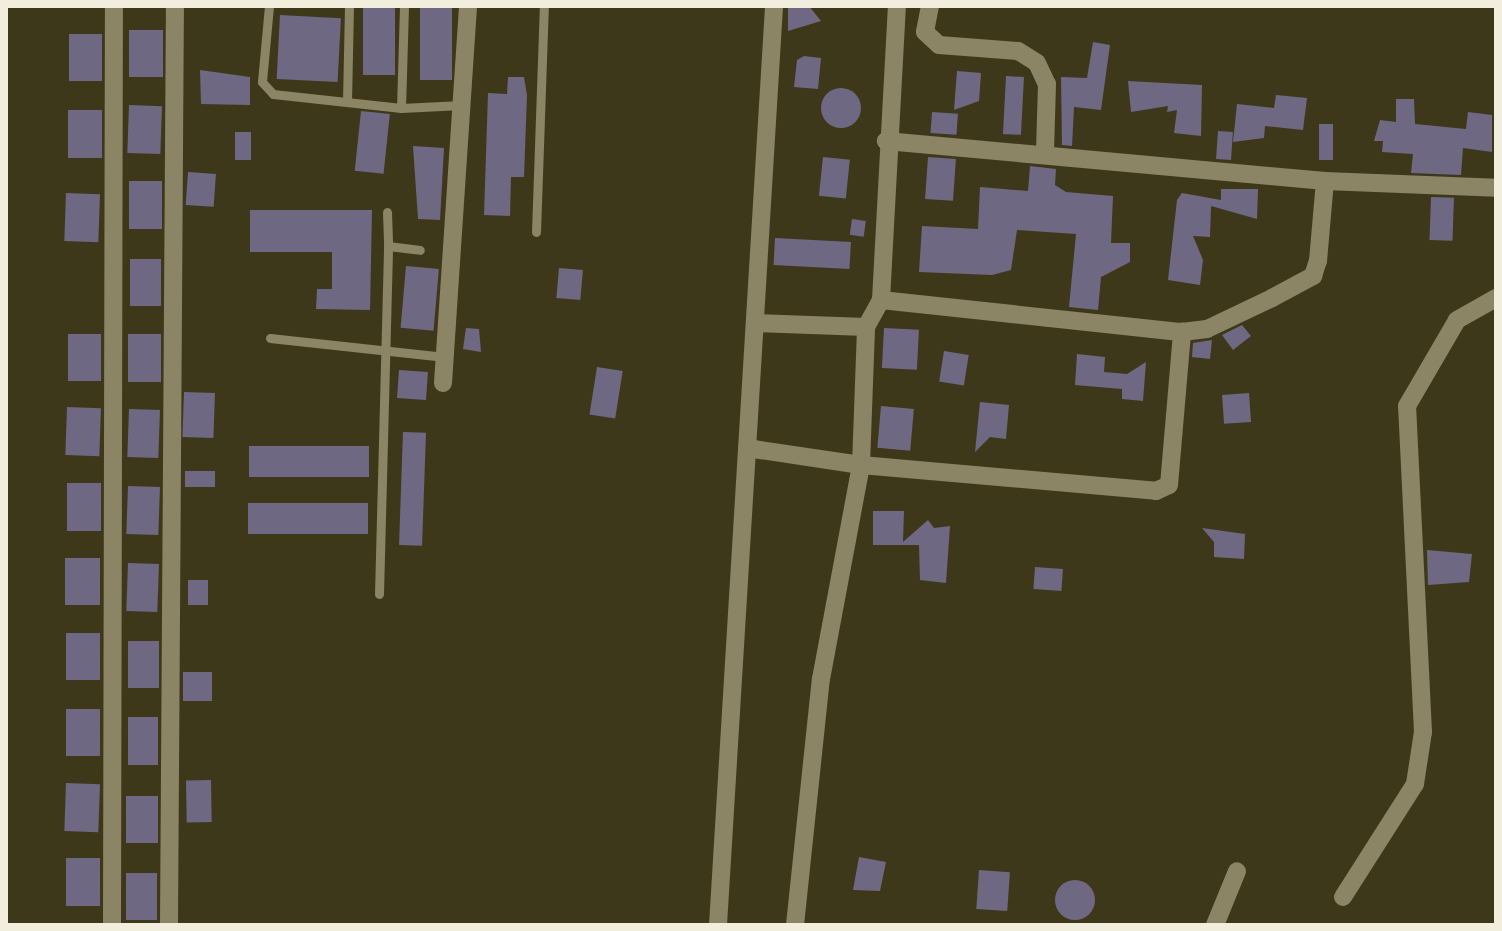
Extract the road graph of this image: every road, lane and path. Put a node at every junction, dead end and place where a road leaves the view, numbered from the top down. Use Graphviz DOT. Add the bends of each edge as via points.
graph roads {
  1 [pos="114,6"];
  2 [pos="175,6"];
  3 [pos="269,6"];
  4 [pos="349,6"];
  5 [pos="404,6"];
  6 [pos="468,6"];
  7 [pos="544,6"];
  8 [pos="774,6"];
  9 [pos="911,6"];
  10 [pos="930,6"];
  11 [pos="896,15"];
  12 [pos="347,102"];
  13 [pos="462,105"];
  14 [pos="401,108"];
  15 [pos="886,141"];
  16 [pos="1045,153"];
  17 [pos="1325,181"];
  18 [pos="1496,188"];
  19 [pos="387,212"];
  20 [pos="536,232"];
  21 [pos="388,246"];
  22 [pos="420,250"];
  23 [pos="1496,298"];
  24 [pos="881,300"];
  25 [pos="755,323"];
  26 [pos="866,327"];
  27 [pos="1182,332"];
  28 [pos="270,338"];
  29 [pos="383,351"];
  30 [pos="445,357"];
  31 [pos="443,383"];
  32 [pos="747,448"];
  33 [pos="861,465"];
  34 [pos="379,594"];
  35 [pos="1237,871"];
  36 [pos="1343,897"];
  37 [pos="112,925"];
  38 [pos="169,925"];
  39 [pos="718,925"];
  40 [pos="795,925"];
  41 [pos="1215,925"];
  1 -- 37 [label="street"];
  2 -- 38 [label="street"];
  3 -- 12 [label="lane" via="262,82 273,94"];
  4 -- 12 [label="lane"];
  5 -- 14 [label="lane"];
  6 -- 13 [label="street"];
  7 -- 20 [label="lane"];
  8 -- 25 [label="street"];
  9 -- 11 [label="street"];
  10 -- 16 [label="street" via="925,32 939,45 1018,51 1037,63 1047,84"];
  11 -- 15 [label="street"];
  12 -- 14 [label="lane"];
  13 -- 14 [label="lane"];
  13 -- 30 [label="street"];
  15 -- 16 [label="street"];
  15 -- 24 [label="street"];
  16 -- 17 [label="street"];
  17 -- 18 [label="street"];
  17 -- 27 [label="street" via="1313,276 1207,329"];
  19 -- 21 [label="lane"];
  21 -- 22 [label="lane"];
  21 -- 29 [label="lane"];
  23 -- 36 [label="street" via="1457,320 1407,406 1423,732 1415,784"];
  24 -- 26 [label="street"];
  24 -- 27 [label="street"];
  25 -- 26 [label="street"];
  25 -- 32 [label="street"];
  26 -- 33 [label="street"];
  27 -- 33 [label="street" via="1169,485 1156,491"];
  28 -- 29 [label="lane"];
  29 -- 30 [label="lane"];
  29 -- 34 [label="lane"];
  30 -- 31 [label="street"];
  32 -- 33 [label="street"];
  32 -- 39 [label="street"];
  33 -- 40 [label="street" via="821,679"];
  35 -- 41 [label="street"];
}
